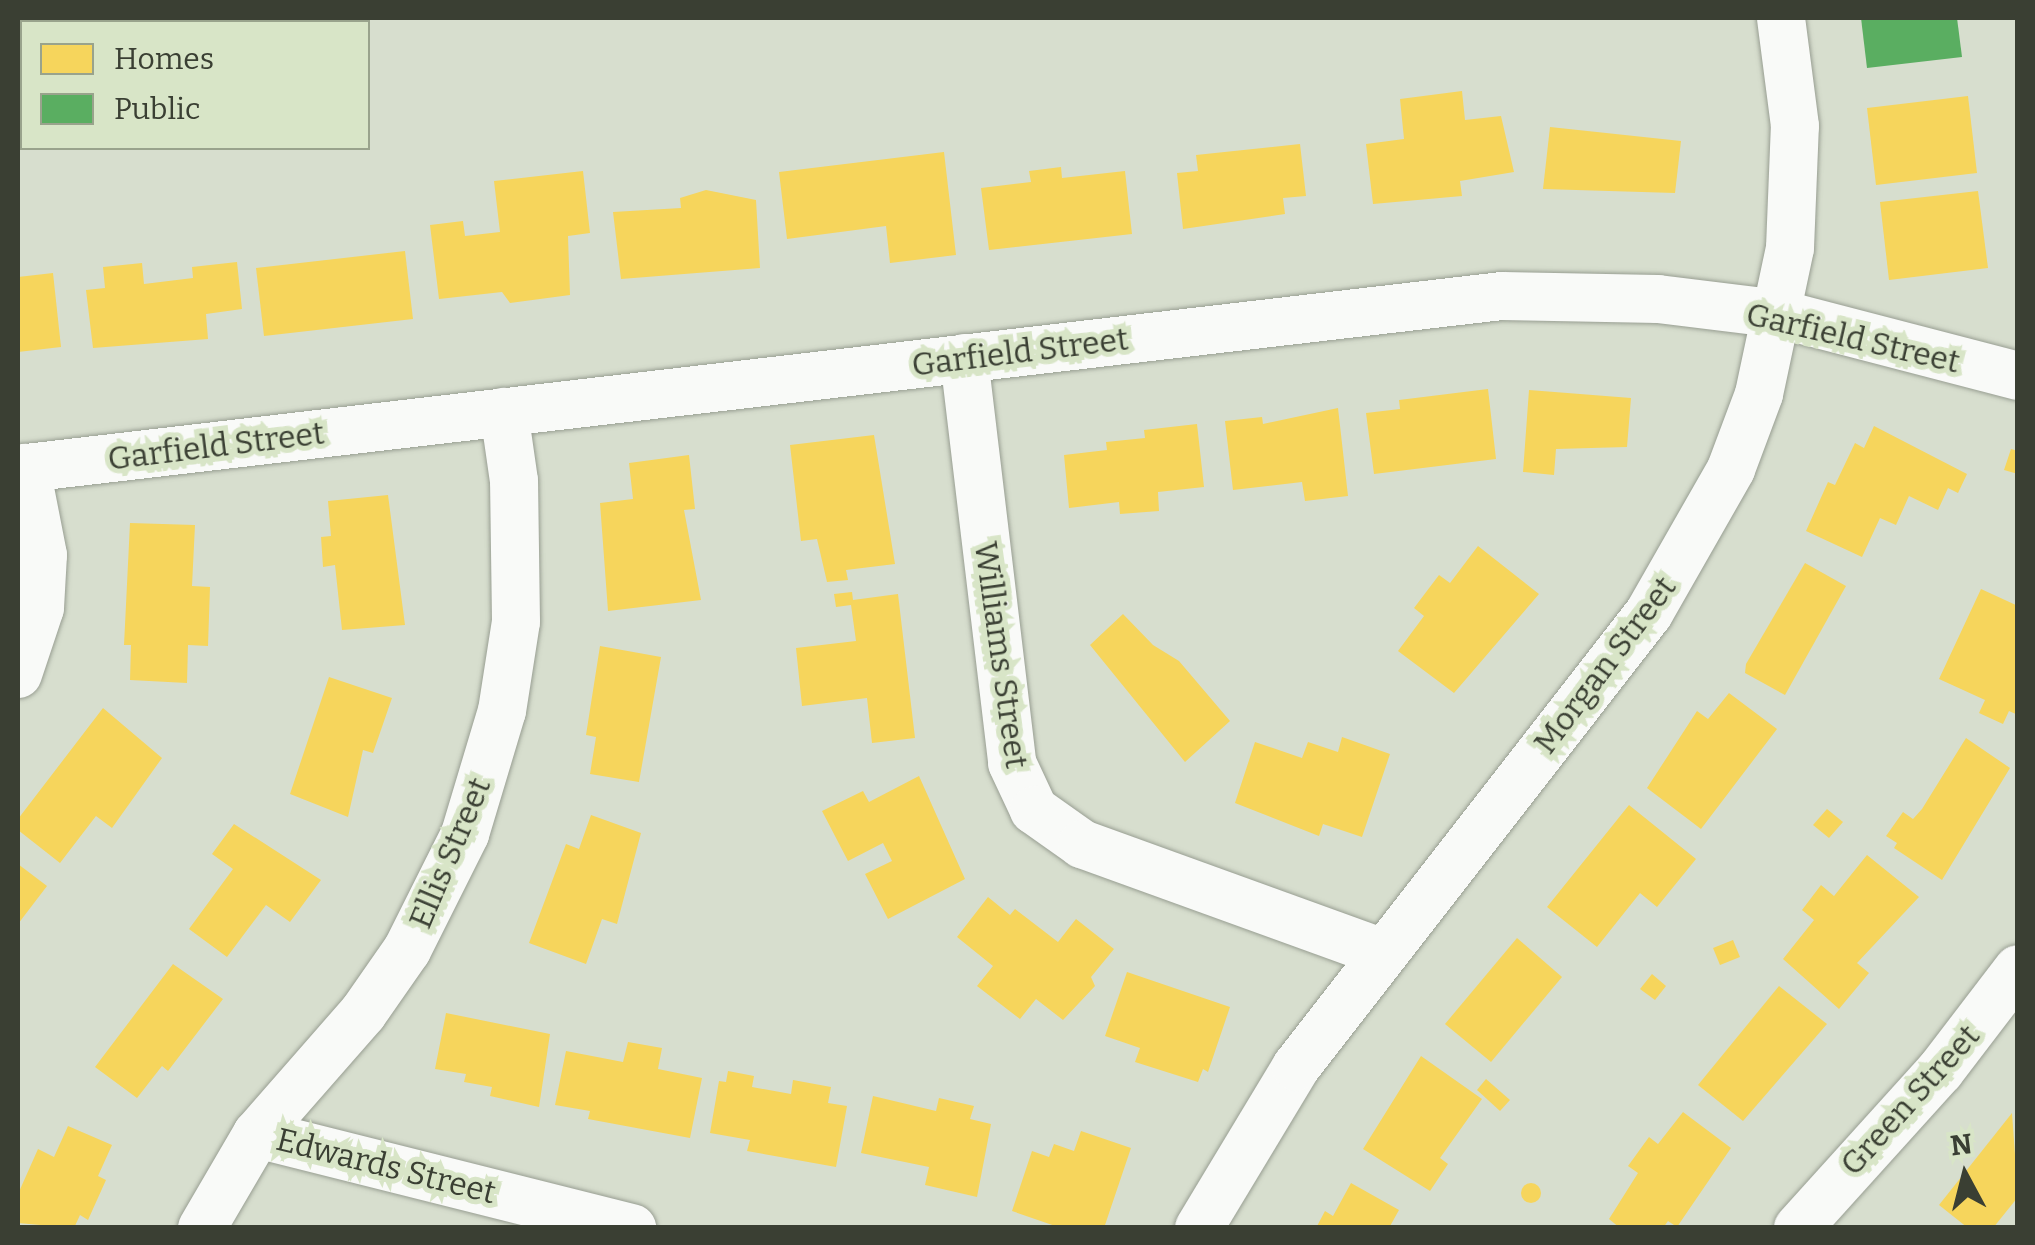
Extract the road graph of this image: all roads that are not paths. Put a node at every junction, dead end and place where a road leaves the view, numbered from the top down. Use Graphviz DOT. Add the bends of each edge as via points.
graph roads {
  1 [pos="1781,18"];
  2 [pos="1780,314"];
  3 [pos="964,358"];
  4 [pos="2018,376"];
  5 [pos="504,412"];
  6 [pos="22,469"];
  7 [pos="18,674"];
  8 [pos="1383,954"];
  9 [pos="2018,970"];
  10 [pos="257,1134"];
  11 [pos="202,1228"];
  12 [pos="632,1228"];
  13 [pos="1199,1228"];
  14 [pos="1798,1228"];
  1 -- 2 [label="street, Morgan Street" via="1795,160"];
  2 -- 3 [label="street, Garfield Street" via="1658,298 1502,296"];
  2 -- 4 [label="street, Garfield Street"];
  2 -- 8 [label="street, Morgan Street" via="1760,394 1701,530 1649,613"];
  3 -- 5 [label="street, Garfield Street"];
  3 -- 8 [label="street, Williams Street" via="1012,763 1034,810 1082,844"];
  5 -- 6 [label="street, Garfield Street"];
  5 -- 10 [label="street, Ellis Street" via="518,538 516,622 482,786 444,882 407,950 363,1013"];
  6 -- 7 [label="street" via="43,555 40,608"];
  8 -- 13 [label="street, Morgan Street" via="1296,1067"];
  9 -- 14 [label="street, Green Street" via="1940,1071"];
  10 -- 11 [label="street, Ellis Street"];
  10 -- 12 [label="street, Edwards Street"];
}
